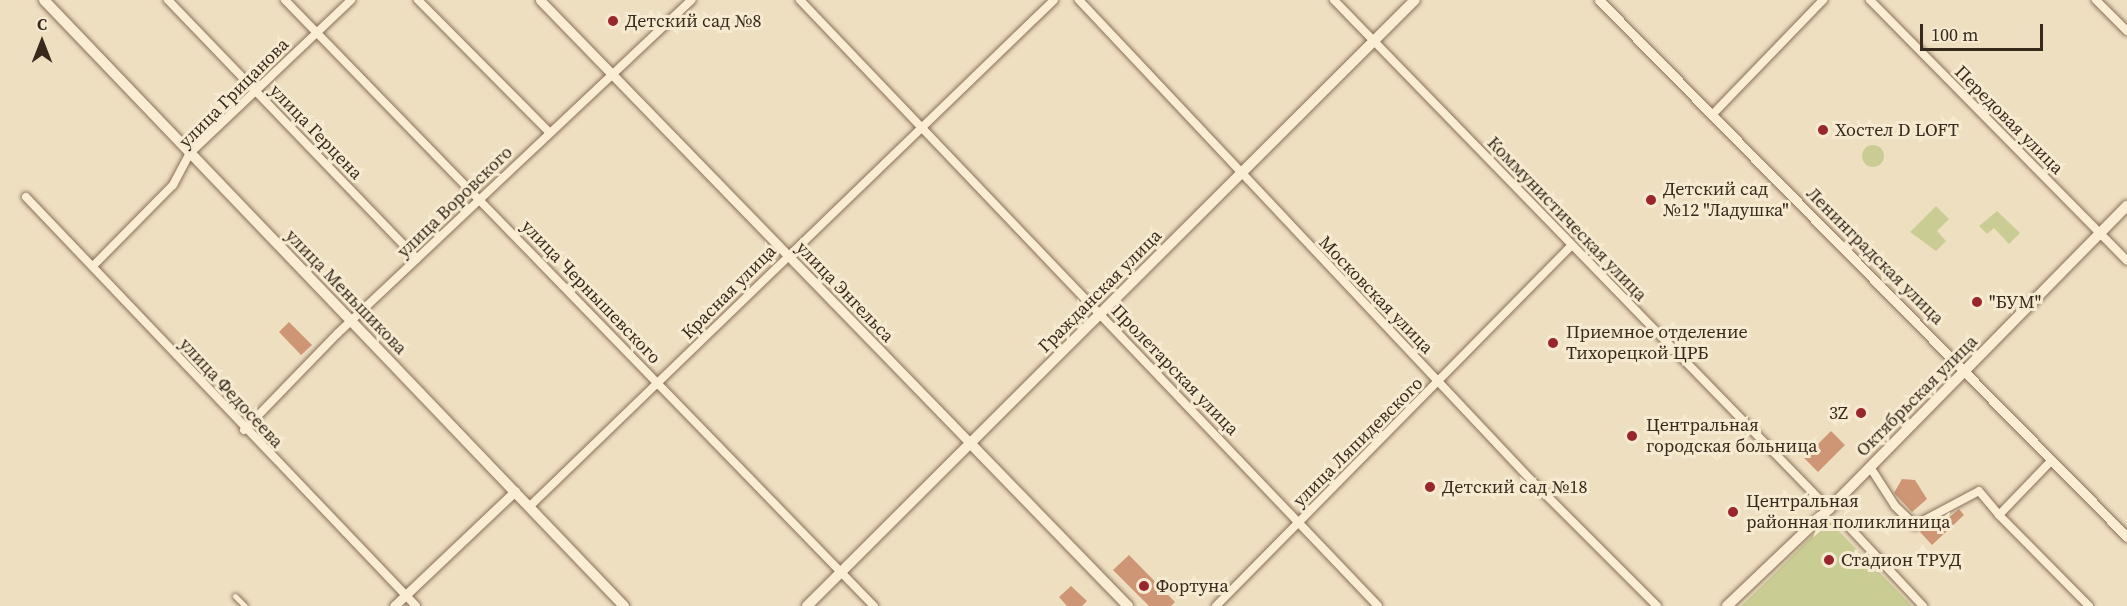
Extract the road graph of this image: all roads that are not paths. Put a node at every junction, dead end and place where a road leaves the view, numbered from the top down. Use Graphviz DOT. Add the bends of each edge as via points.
graph roads {
  1 [pos="44,0"];
  2 [pos="168,0"];
  3 [pos="285,0"];
  4 [pos="351,0"];
  5 [pos="418,0"];
  6 [pos="540,0"];
  7 [pos="692,0"];
  8 [pos="800,0"];
  9 [pos="1054,0"];
  10 [pos="1079,0"];
  11 [pos="1334,0"];
  12 [pos="1415,0"];
  13 [pos="1599,0"];
  14 [pos="1823,0"];
  15 [pos="1870,0"];
  16 [pos="2096,0"];
  17 [pos="2127,31"];
  18 [pos="316,33"];
  19 [pos="1375,42"];
  20 [pos="612,73"];
  21 [pos="256,90"];
  22 [pos="1712,114"];
  23 [pos="924,131"];
  24 [pos="549,132"];
  25 [pos="190,153"];
  26 [pos="1240,174"];
  27 [pos="26,197"];
  28 [pos="482,200"];
  29 [pos="2127,206"];
  30 [pos="2100,233"];
  31 [pos="1571,246"];
  32 [pos="788,257"];
  33 [pos="417,259"];
  34 [pos="2127,261"];
  35 [pos="94,265"];
  36 [pos="1101,314"];
  37 [pos="352,321"];
  38 [pos="1964,370"];
  39 [pos="1439,382"];
  40 [pos="659,385"];
  41 [pos="244,430"];
  42 [pos="970,443"];
  43 [pos="2052,460"];
  44 [pos="1870,467"];
  45 [pos="515,491"];
  46 [pos="530,506"];
  47 [pos="1829,510"];
  48 [pos="1999,515"];
  49 [pos="1299,523"];
  50 [pos="1850,528"];
  51 [pos="2127,537"];
  52 [pos="840,574"];
  53 [pos="405,595"];
  54 [pos="235,596"];
  55 [pos="245,606"];
  56 [pos="394,606"];
  57 [pos="416,606"];
  58 [pos="624,606"];
  59 [pos="807,606"];
  60 [pos="874,606"];
  61 [pos="1128,606"];
  62 [pos="1216,606"];
  63 [pos="1378,606"];
  64 [pos="1657,606"];
  65 [pos="1727,606"];
  66 [pos="1923,606"];
  67 [pos="2089,606"];
  1 -- 25 [label="main road, улица Меньшикова"];
  2 -- 21 [label="street, улица Герцена"];
  3 -- 18 [label="street, улица Чернышевского"];
  4 -- 18 [label="street, улица Грицанова"];
  5 -- 24 [label="street"];
  6 -- 20 [label="street, улица Энгельса"];
  7 -- 20 [label="street, улица Воровского"];
  8 -- 23 [label="street, Пролетарская улица"];
  9 -- 23 [label="street, Красная улица"];
  10 -- 26 [label="street, Московская улица"];
  11 -- 19 [label="street, Коммунистическая улица"];
  12 -- 19 [label="main road, Гражданская улица"];
  13 -- 22 [label="street, Ленинградская улица"];
  14 -- 22 [label="street"];
  15 -- 30 [label="street, Передовая улица"];
  16 -- 17 [label="street"];
  18 -- 21 [label="street, улица Грицанова"];
  18 -- 28 [label="street, улица Чернышевского"];
  19 -- 26 [label="main road, Гражданская улица"];
  19 -- 31 [label="street, Коммунистическая улица"];
  20 -- 24 [label="street, улица Воровского"];
  20 -- 32 [label="street, улица Энгельса"];
  21 -- 25 [label="street, улица Грицанова"];
  21 -- 33 [label="street, улица Герцена"];
  22 -- 38 [label="street, Ленинградская улица"];
  23 -- 32 [label="street, Красная улица"];
  23 -- 36 [label="street, Пролетарская улица"];
  24 -- 28 [label="street, улица Воровского"];
  25 -- 35 [label="street, улица Грицанова" via="173,185"];
  25 -- 37 [label="main road, улица Меньшикова"];
  26 -- 36 [label="main road, Гражданская улица"];
  26 -- 39 [label="street, Московская улица"];
  27 -- 35 [label="street, улица Федосеева"];
  28 -- 33 [label="street, улица Воровского"];
  28 -- 40 [label="street, улица Чернышевского"];
  29 -- 30 [label="main road, Октябрьская улица"];
  30 -- 34 [label="street, Передовая улица"];
  30 -- 38 [label="main road, Октябрьская улица"];
  31 -- 39 [label="street, улица Ляпидевского"];
  31 -- 47 [label="street, Коммунистическая улица"];
  32 -- 40 [label="street, Красная улица"];
  32 -- 42 [label="street, улица Энгельса"];
  33 -- 37 [label="street, улица Воровского"];
  35 -- 41 [label="street, улица Федосеева"];
  36 -- 42 [label="main road, Гражданская улица"];
  36 -- 49 [label="street, Пролетарская улица"];
  37 -- 41 [label="street, улица Воровского"];
  37 -- 45 [label="main road, улица Меньшикова"];
  38 -- 43 [label="street, Ленинградская улица"];
  38 -- 44 [label="main road, Октябрьская улица"];
  39 -- 49 [label="street, улица Ляпидевского"];
  39 -- 64 [label="street, Московская улица"];
  40 -- 46 [label="street, Красная улица"];
  40 -- 52 [label="street, улица Чернышевского"];
  41 -- 53 [label="street, улица Федосеева"];
  42 -- 52 [label="main road, Гражданская улица"];
  42 -- 61 [label="main road, улица Энгельса"];
  43 -- 48 [label="street"];
  43 -- 51 [label="street, Ленинградская улица"];
  44 -- 47 [label="main road, Октябрьская улица"];
  44 -- 48 [label="street" via="1895,506 1915,525 1978,491"];
  45 -- 46 [label="main road, улица Меньшикова"];
  45 -- 53 [label="street"];
  46 -- 58 [label="main road, улица Меньшикова"];
  47 -- 65 [label="main road, Октябрьская улица"];
  48 -- 67 [label="street"];
  49 -- 62 [label="street, улица Ляпидевского"];
  49 -- 63 [label="street, Пролетарская улица"];
  50 -- 66 [label="street"];
  52 -- 59 [label="main road, Гражданская улица"];
  52 -- 60 [label="street, улица Чернышевского"];
  53 -- 56 [label="street"];
  53 -- 57 [label="street, улица Федосеева"];
  54 -- 55 [label="street"];
}
